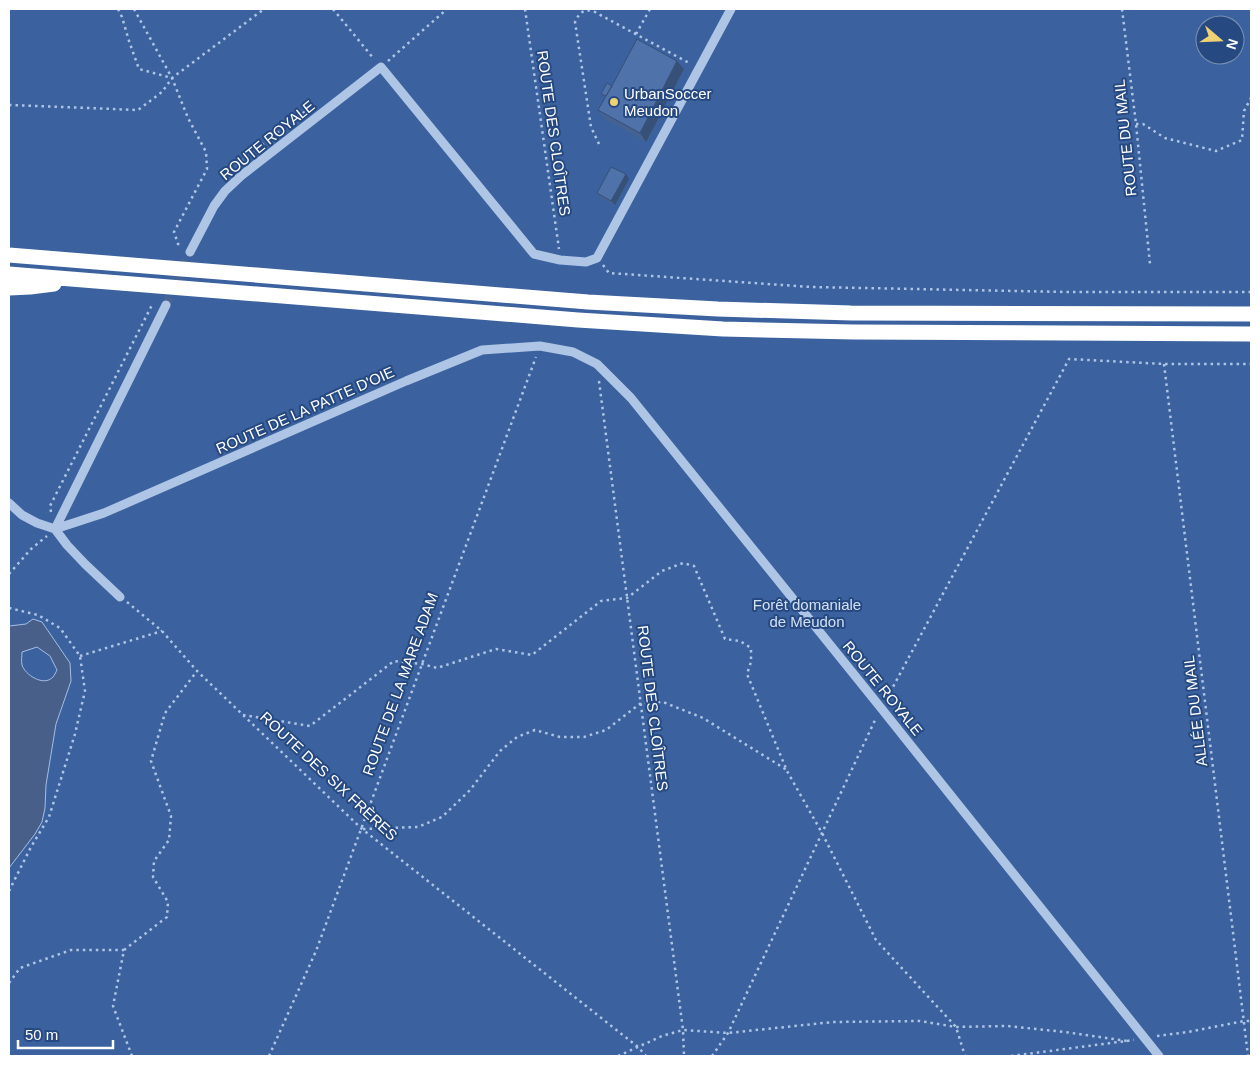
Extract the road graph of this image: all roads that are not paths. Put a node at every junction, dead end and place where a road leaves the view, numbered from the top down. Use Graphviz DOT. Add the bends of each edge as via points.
graph roads {
  1 [pos="731,9"];
  2 [pos="190,252"];
  3 [pos="9,255"];
  4 [pos="9,274"];
  5 [pos="80,280"];
  6 [pos="9,288"];
  7 [pos="166,305"];
  8 [pos="1251,314"];
  9 [pos="1251,334"];
  10 [pos="572,352"];
  11 [pos="9,503"];
  12 [pos="55,528"];
  13 [pos="120,597"];
  14 [pos="1159,1056"];
  1 -- 2 [label="street, ROUTE ROYALE" via="597,258 586,262 534,254 382,68 225,191"];
  3 -- 8 [label="highway" via="718,309 851,313"];
  4 -- 5 [label="highway"];
  5 -- 6 [label="highway"];
  5 -- 9 [label="highway" via="723,329"];
  7 -- 12 [label="street"];
  10 -- 12 [label="street, ROUTE DE LA PATTE D'OIE" via="540,346 482,350 406,380 104,513"];
  10 -- 14 [label="street, ROUTE ROYALE" via="597,364 631,398"];
  11 -- 12 [label="street" via="29,519"];
  12 -- 13 [label="street" via="67,545"];
}
